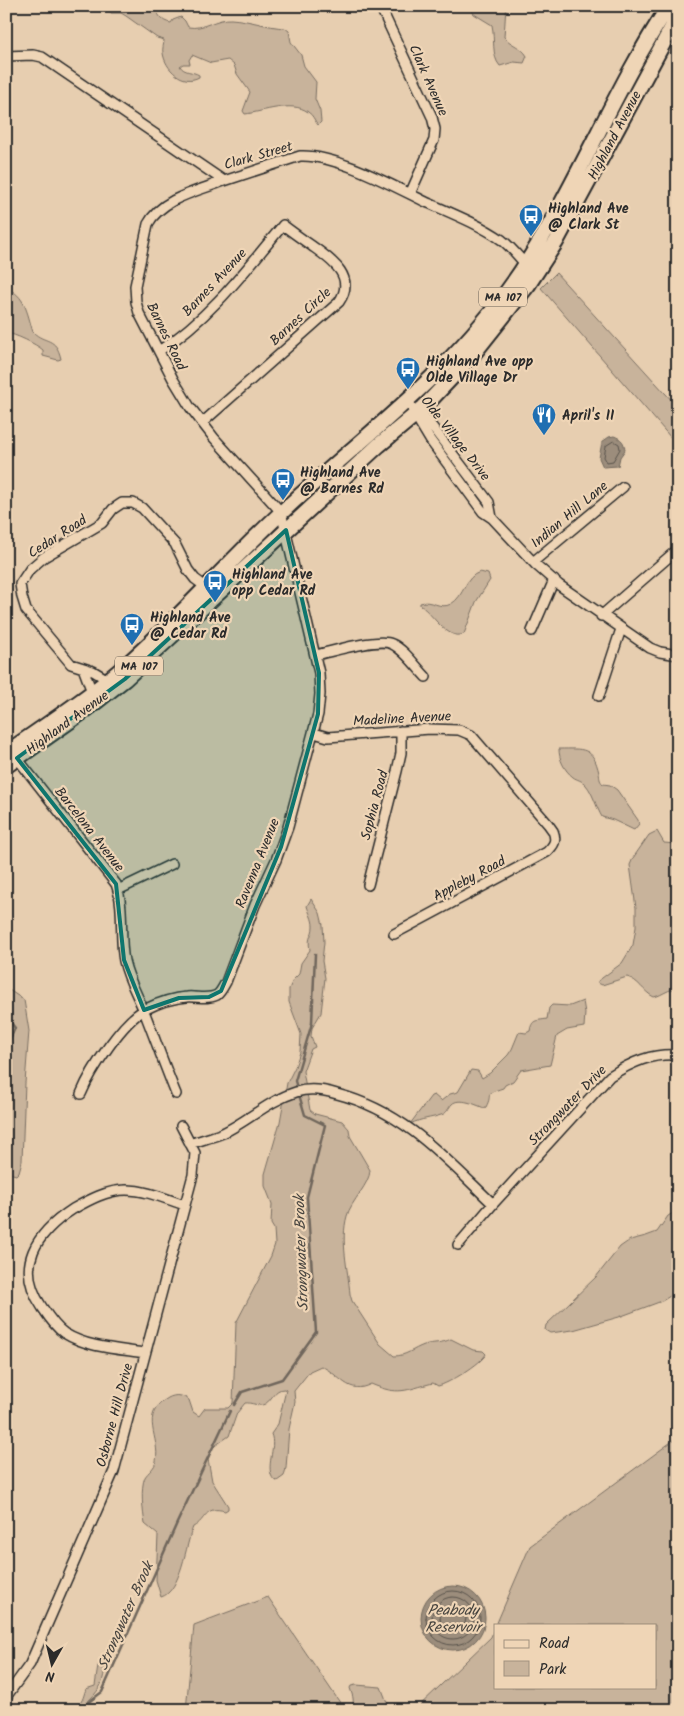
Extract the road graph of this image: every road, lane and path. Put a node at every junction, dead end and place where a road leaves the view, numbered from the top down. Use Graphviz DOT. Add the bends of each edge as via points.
graph roads {
  1 [pos="380,6"];
  2 [pos="669,6"];
  3 [pos="678,16"];
  4 [pos="6,56"];
  5 [pos="224,181"];
  6 [pos="410,194"];
  7 [pos="283,225"];
  8 [pos="526,265"];
  9 [pos="159,351"];
  10 [pos="408,399"];
  11 [pos="418,413"];
  12 [pos="202,423"];
  13 [pos="623,487"];
  14 [pos="281,512"];
  15 [pos="286,530"];
  16 [pos="678,549"];
  17 [pos="533,562"];
  18 [pos="554,580"];
  19 [pos="206,588"];
  20 [pos="601,616"];
  21 [pos="621,629"];
  22 [pos="532,631"];
  23 [pos="315,655"];
  24 [pos="678,655"];
  25 [pos="83,668"];
  26 [pos="426,677"];
  27 [pos="108,680"];
  28 [pos="92,692"];
  29 [pos="599,696"];
  30 [pos="401,731"];
  31 [pos="314,733"];
  32 [pos="10,759"];
  33 [pos="554,844"];
  34 [pos="172,864"];
  35 [pos="368,885"];
  36 [pos="118,890"];
  37 [pos="394,934"];
  38 [pos="144,1010"];
  39 [pos="678,1055"];
  40 [pos="81,1094"];
  41 [pos="176,1094"];
  42 [pos="180,1126"];
  43 [pos="190,1144"];
  44 [pos="493,1204"];
  45 [pos="186,1205"];
  46 [pos="458,1245"];
  47 [pos="146,1353"];
  48 [pos="8,1692"];
  1 -- 6 [label="street, Clark Avenue" via="435,129 432,146"];
  2 -- 8 [label="main road, Highland Avenue / MA 107"];
  3 -- 11 [label="main road, Highland Avenue / MA 107" via="540,268 477,351"];
  4 -- 5 [label="street, Clark Street" via="42,57"];
  5 -- 6 [label="street, Clark Street" via="288,159 310,156 362,172"];
  5 -- 9 [label="street, Barnes Road" via="169,202 148,224 135,294 139,314"];
  6 -- 8 [label="street, Clark Street" via="496,236"];
  7 -- 9 [label="street, Barnes Avenue" via="208,312"];
  7 -- 12 [label="street, Barnes Circle" via="339,269 344,283 341,298"];
  8 -- 10 [label="main road, Highland Avenue / MA 107" via="481,326"];
  9 -- 12 [label="street, Barnes Road"];
  10 -- 11 [label="street, Olde Village Drive"];
  10 -- 14 [label="main road, Highland Avenue / MA 107"];
  11 -- 15 [label="main road, Highland Avenue / MA 107"];
  11 -- 17 [label="street, Olde Village Drive" via="483,512"];
  12 -- 14 [label="street, Barnes Road"];
  13 -- 17 [label="street, Indian Hill Lane"];
  14 -- 15 [label="street, Ravenna Avenue"];
  14 -- 19 [label="main road, Highland Avenue / MA 107"];
  15 -- 23 [label="street, Ravenna Avenue"];
  15 -- 32 [label="main road, Highland Avenue / MA 107" via="125,679 87,709"];
  16 -- 20 [label="street"];
  17 -- 18 [label="street, Olde Village Drive"];
  18 -- 20 [label="street, Olde Village Drive"];
  18 -- 22 [label="street"];
  19 -- 25 [label="street, Cedar Road" via="188,570 175,544 142,508 133,503 122,503 102,523 44,557 20,584 26,610 71,664"];
  19 -- 27 [label="main road, Highland Avenue / MA 107"];
  20 -- 21 [label="street, Olde Village Drive"];
  21 -- 24 [label="street, Olde Village Drive" via="660,652"];
  21 -- 29 [label="street"];
  23 -- 26 [label="street" via="386,642 397,648"];
  23 -- 31 [label="street, Ravenna Avenue" via="320,694"];
  25 -- 27 [label="street, Cedar Road"];
  25 -- 28 [label="street"];
  27 -- 28 [label="main road, Highland Avenue / MA 107"];
  28 -- 32 [label="main road, Highland Avenue / MA 107"];
  30 -- 31 [label="street, Madeline Avenue" via="328,737"];
  30 -- 33 [label="street, Madeline Avenue" via="452,729 471,736 548,824 555,838"];
  30 -- 35 [label="street, Sophia Road" via="401,753"];
  31 -- 38 [label="street, Ravenna Avenue" via="281,847 221,991 216,996 179,998"];
  32 -- 36 [label="street, Barcelona Avenue" via="100,863"];
  33 -- 37 [label="street, Appleby Road" via="547,852"];
  34 -- 36 [label="street"];
  36 -- 38 [label="street, Barcelona Avenue" via="124,960"];
  38 -- 40 [label="street, Ravenna Avenue" via="130,1020 116,1037"];
  38 -- 41 [label="street, Barcelona Avenue"];
  39 -- 44 [label="street, Strongwater Drive" via="645,1058 610,1076"];
  42 -- 43 [label="street, Osborne Hill Drive"];
  43 -- 44 [label="street" via="223,1132 283,1097 298,1091 322,1090 350,1097 407,1125"];
  43 -- 45 [label="street, Osborne Hill Drive" via="196,1153"];
  44 -- 46 [label="street, Strongwater Drive"];
  45 -- 47 [label="street, Osborne Hill Drive"];
  45 -- 47 [label="street" via="148,1193 125,1190 102,1194 56,1220 39,1237 31,1257 29,1279 37,1300 63,1332 81,1341"];
  47 -- 48 [label="street, Osborne Hill Drive" via="114,1470 30,1664"];
}
